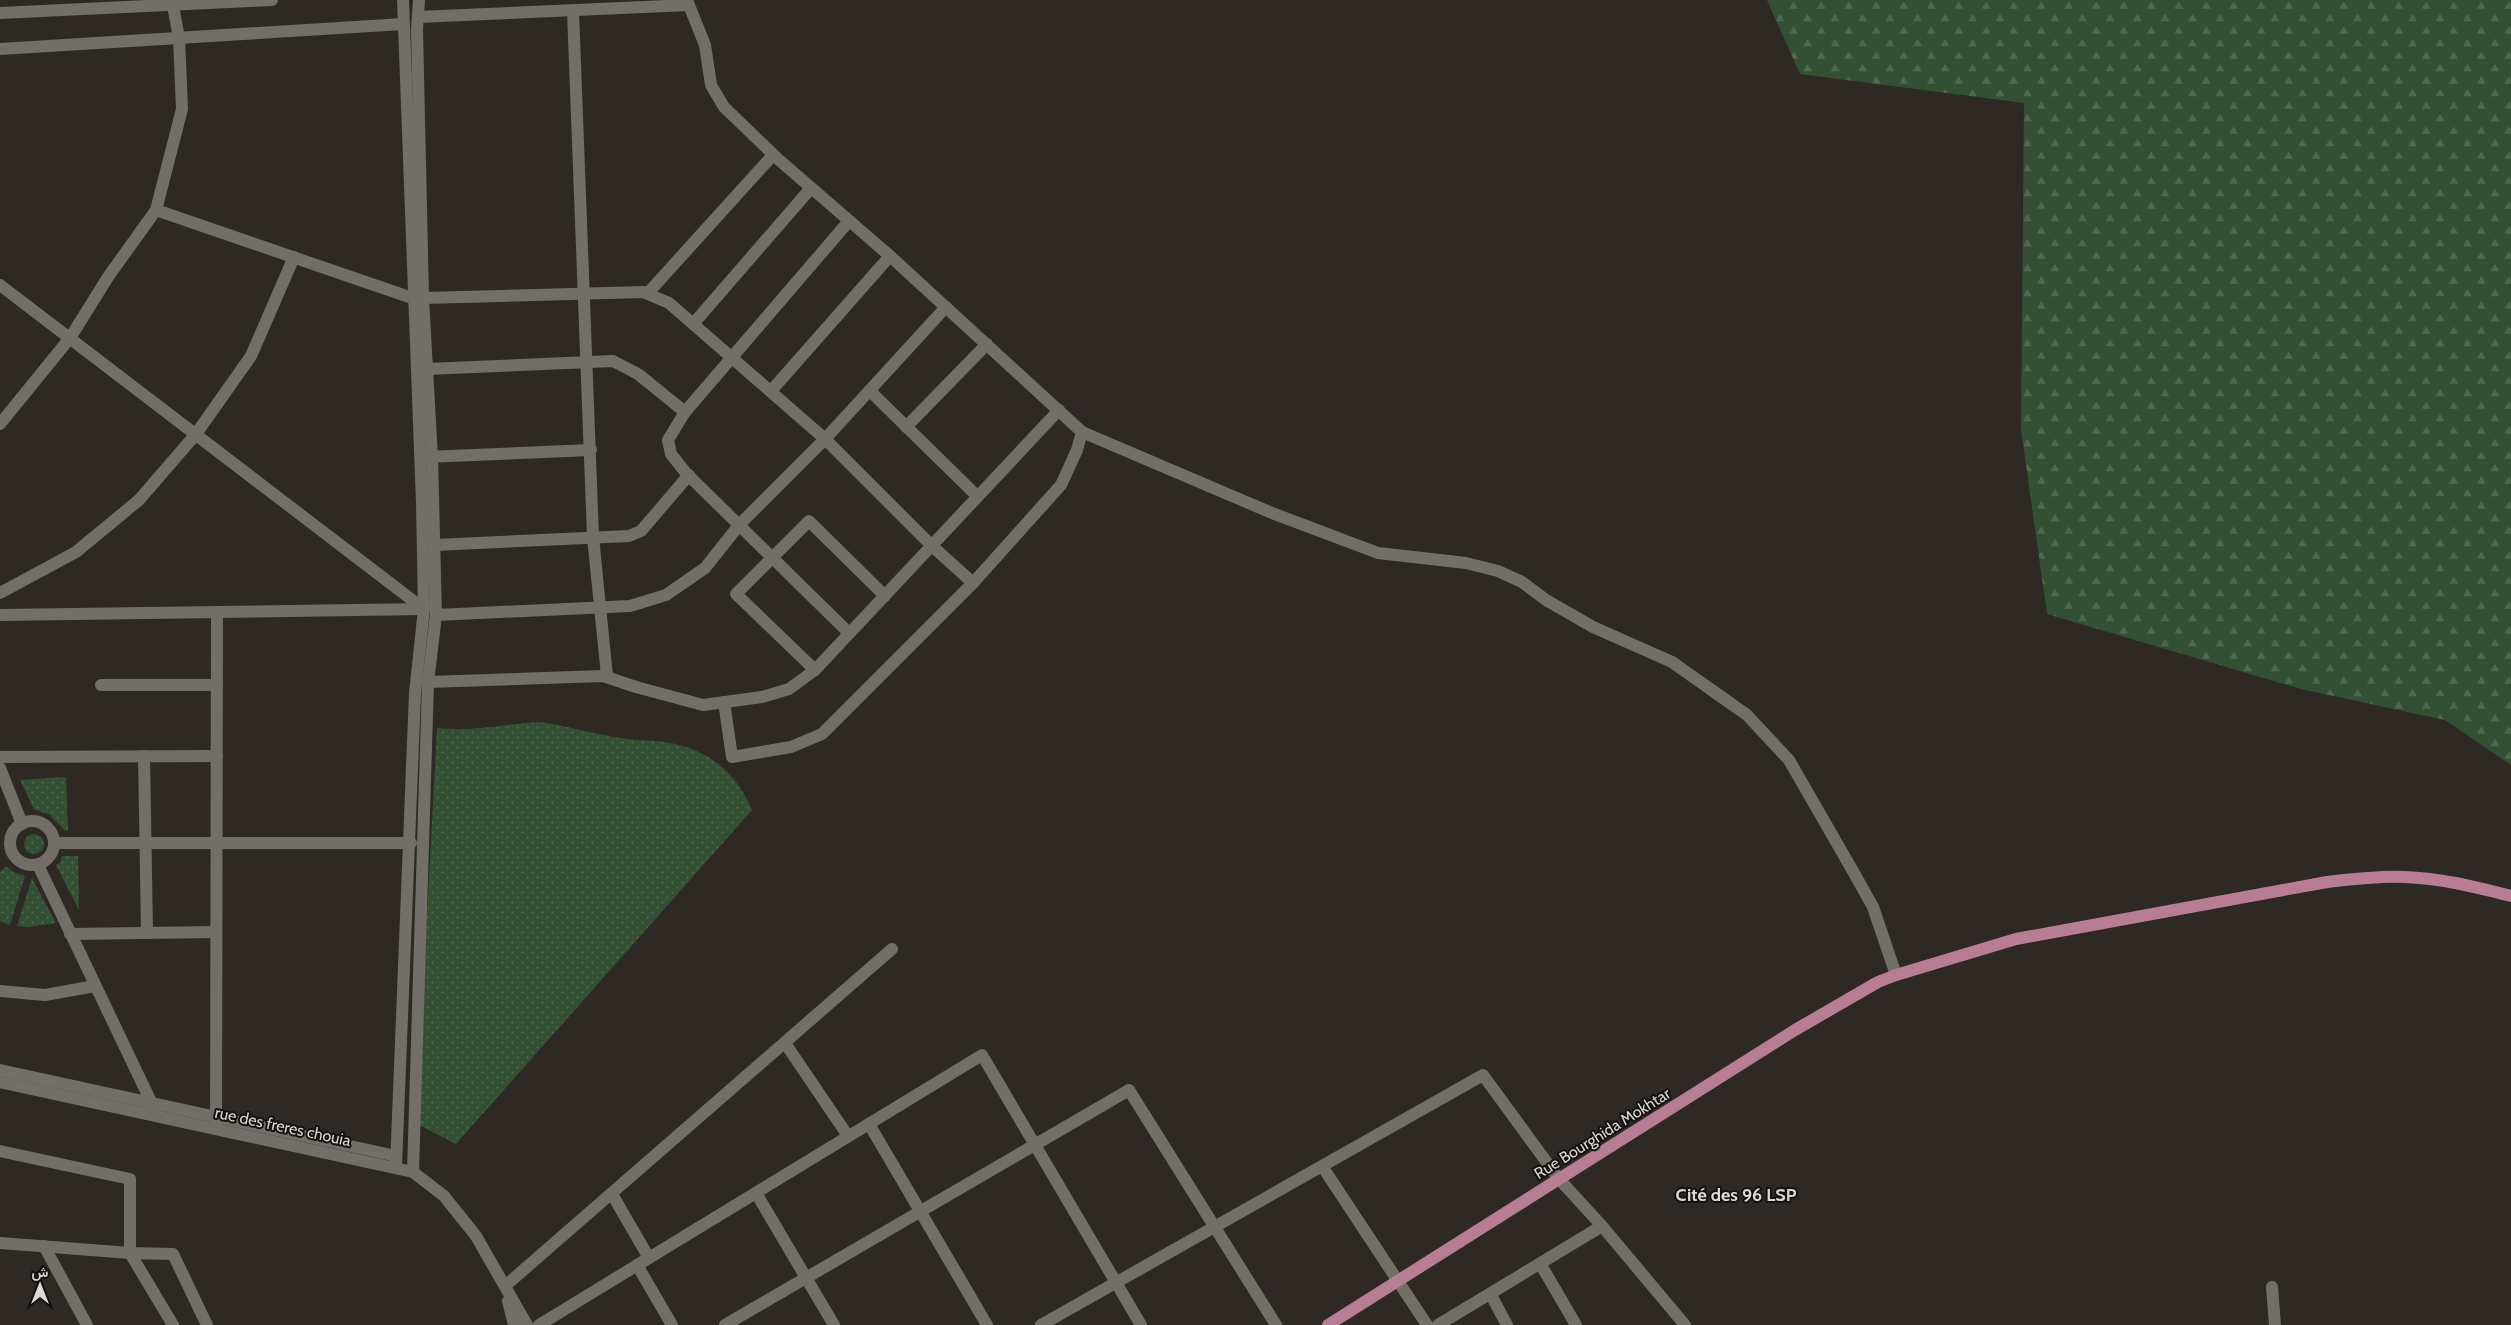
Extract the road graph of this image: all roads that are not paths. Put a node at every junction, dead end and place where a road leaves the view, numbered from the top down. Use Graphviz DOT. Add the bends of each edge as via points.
graph roads {
  1 [pos="272,0"];
  2 [pos="403,0"];
  3 [pos="419,0"];
  4 [pos="172,3"];
  5 [pos="688,3"];
  6 [pos="573,11"];
  7 [pos="0,13"];
  8 [pos="418,17"];
  9 [pos="403,24"];
  10 [pos="179,38"];
  11 [pos="0,50"];
  12 [pos="773,155"];
  13 [pos="811,188"];
  14 [pos="156,210"];
  15 [pos="849,221"];
  16 [pos="890,256"];
  17 [pos="294,257"];
  18 [pos="0,285"];
  19 [pos="648,293"];
  20 [pos="583,294"];
  21 [pos="419,298"];
  22 [pos="946,306"];
  23 [pos="694,323"];
  24 [pos="70,338"];
  25 [pos="987,344"];
  26 [pos="733,357"];
  27 [pos="587,362"];
  28 [pos="427,369"];
  29 [pos="770,391"];
  30 [pos="870,391"];
  31 [pos="1059,410"];
  32 [pos="685,412"];
  33 [pos="0,424"];
  34 [pos="906,427"];
  35 [pos="1082,432"];
  36 [pos="196,434"];
  37 [pos="825,439"];
  38 [pos="591,450"];
  39 [pos="426,457"];
  40 [pos="689,475"];
  41 [pos="977,496"];
  42 [pos="740,524"];
  43 [pos="592,537"];
  44 [pos="435,545"];
  45 [pos="931,546"];
  46 [pos="773,557"];
  47 [pos="973,583"];
  48 [pos="0,593"];
  49 [pos="885,596"];
  50 [pos="600,608"];
  51 [pos="424,609"];
  52 [pos="217,613"];
  53 [pos="0,615"];
  54 [pos="436,615"];
  55 [pos="849,633"];
  56 [pos="815,670"];
  57 [pos="608,676"];
  58 [pos="428,682"];
  59 [pos="101,685"];
  60 [pos="217,685"];
  61 [pos="724,702"];
  62 [pos="144,756"];
  63 [pos="216,756"];
  64 [pos="0,758"];
  65 [pos="0,768"];
  66 [pos="22,824"];
  67 [pos="146,842"];
  68 [pos="55,843"];
  69 [pos="216,843"];
  70 [pos="411,843"];
  71 [pos="5,844"];
  72 [pos="38,865"];
  73 [pos="2511,896"];
  74 [pos="147,932"];
  75 [pos="216,932"];
  76 [pos="70,934"];
  77 [pos="892,949"];
  78 [pos="1896,975"];
  79 [pos="95,986"];
  80 [pos="0,991"];
  81 [pos="784,1043"];
  82 [pos="0,1070"];
  83 [pos="0,1082"];
  84 [pos="154,1109"];
  85 [pos="216,1123"];
  86 [pos="869,1124"];
  87 [pos="848,1136"];
  88 [pos="1035,1145"];
  89 [pos="0,1151"];
  90 [pos="396,1161"];
  91 [pos="1322,1166"];
  92 [pos="413,1172"];
  93 [pos="1559,1179"];
  94 [pos="756,1193"];
  95 [pos="612,1194"];
  96 [pos="920,1212"];
  97 [pos="1602,1226"];
  98 [pos="1214,1227"];
  99 [pos="0,1243"];
  100 [pos="44,1246"];
  101 [pos="130,1253"];
  102 [pos="649,1258"];
  103 [pos="1540,1264"];
  104 [pos="637,1265"];
  105 [pos="806,1278"];
  106 [pos="1397,1279"];
  107 [pos="1116,1282"];
  108 [pos="505,1286"];
  109 [pos="2272,1288"];
  110 [pos="1491,1294"];
  111 [pos="87,1325"];
  112 [pos="173,1325"];
  113 [pos="207,1325"];
  114 [pos="514,1325"];
  115 [pos="527,1325"];
  116 [pos="539,1325"];
  117 [pos="672,1325"];
  118 [pos="725,1325"];
  119 [pos="834,1325"];
  120 [pos="987,1325"];
  121 [pos="1040,1325"];
  122 [pos="1141,1325"];
  123 [pos="1276,1325"];
  124 [pos="1328,1325"];
  125 [pos="1427,1325"];
  126 [pos="1438,1325"];
  127 [pos="1507,1325"];
  128 [pos="1576,1325"];
  129 [pos="1685,1325"];
  130 [pos="2275,1325"];
  1 -- 4 [label="street"];
  2 -- 9 [label="street"];
  3 -- 8 [label="street"];
  4 -- 7 [label="street"];
  4 -- 10 [label="street"];
  5 -- 6 [label="street"];
  5 -- 12 [label="street" via="705,45 711,85 716,95"];
  6 -- 8 [label="street"];
  6 -- 20 [label="street"];
  8 -- 21 [label="street"];
  9 -- 10 [label="street"];
  9 -- 21 [label="street"];
  10 -- 11 [label="street"];
  10 -- 14 [label="street" via="182,110"];
  12 -- 13 [label="street"];
  12 -- 19 [label="street"];
  13 -- 15 [label="street"];
  13 -- 23 [label="street"];
  14 -- 17 [label="street"];
  14 -- 24 [label="street"];
  15 -- 16 [label="street"];
  15 -- 26 [label="street"];
  16 -- 22 [label="street"];
  16 -- 29 [label="street"];
  17 -- 21 [label="street"];
  17 -- 36 [label="street" via="251,356"];
  18 -- 24 [label="street"];
  19 -- 20 [label="street"];
  19 -- 23 [label="street" via="669,303"];
  20 -- 21 [label="street"];
  20 -- 27 [label="street"];
  21 -- 28 [label="street"];
  21 -- 39 [label="street"];
  22 -- 25 [label="street"];
  22 -- 30 [label="street"];
  23 -- 26 [label="street"];
  24 -- 33 [label="street"];
  24 -- 36 [label="street"];
  25 -- 31 [label="street"];
  25 -- 34 [label="street"];
  26 -- 29 [label="street"];
  26 -- 32 [label="street"];
  27 -- 28 [label="street"];
  27 -- 32 [label="street" via="622,364"];
  27 -- 38 [label="street"];
  28 -- 39 [label="street"];
  29 -- 37 [label="street"];
  30 -- 34 [label="street"];
  30 -- 37 [label="street"];
  31 -- 35 [label="street"];
  31 -- 41 [label="street"];
  32 -- 40 [label="street" via="668,440 671,454"];
  34 -- 41 [label="street"];
  35 -- 47 [label="street" via="1062,485"];
  35 -- 78 [label="street" via="1272,513 1378,553 1466,563 1498,571 1522,582 1546,600 1593,626 1672,662 1747,715 1789,760 1873,907"];
  36 -- 48 [label="street" via="139,500 76,552"];
  36 -- 51 [label="street"];
  37 -- 42 [label="street"];
  37 -- 45 [label="street"];
  38 -- 39 [label="street"];
  38 -- 43 [label="street"];
  39 -- 44 [label="street"];
  39 -- 51 [label="street"];
  40 -- 42 [label="street"];
  40 -- 43 [label="street" via="641,531 629,536"];
  41 -- 45 [label="street"];
  42 -- 46 [label="street"];
  42 -- 50 [label="street" via="705,568 666,595 630,606"];
  43 -- 44 [label="street"];
  43 -- 50 [label="street"];
  44 -- 54 [label="street"];
  45 -- 47 [label="street"];
  45 -- 49 [label="street"];
  46 -- 49 [label="street" via="809,521"];
  46 -- 55 [label="street"];
  46 -- 56 [label="street" via="736,594"];
  47 -- 61 [label="street" via="822,734 791,747 732,757"];
  49 -- 55 [label="street"];
  50 -- 54 [label="street"];
  50 -- 57 [label="street"];
  51 -- 52 [label="street"];
  51 -- 70 [label="street" via="415,693"];
  52 -- 53 [label="street"];
  52 -- 60 [label="street"];
  54 -- 58 [label="street"];
  55 -- 56 [label="street"];
  56 -- 61 [label="street" via="789,689 762,697"];
  57 -- 58 [label="street"];
  57 -- 61 [label="street" via="703,705"];
  58 -- 92 [label="street"];
  59 -- 60 [label="street"];
  60 -- 63 [label="street"];
  62 -- 63 [label="street"];
  62 -- 64 [label="street"];
  62 -- 67 [label="street"];
  63 -- 69 [label="street"];
  65 -- 66 [label="street"];
  66 -- 68 [label="street" via="44,824"];
  66 -- 71 [label="street"];
  67 -- 68 [label="street"];
  67 -- 69 [label="street"];
  67 -- 74 [label="street"];
  68 -- 72 [label="street" via="50,857"];
  69 -- 70 [label="street"];
  69 -- 75 [label="street"];
  70 -- 90 [label="street"];
  71 -- 72 [label="street" via="19,861"];
  72 -- 76 [label="street"];
  73 -- 78 [label="main road, Rue Bourghida Mokhtar" via="2405,877 2327,882 2016,939"];
  74 -- 75 [label="street"];
  74 -- 76 [label="street"];
  75 -- 85 [label="street"];
  76 -- 79 [label="street"];
  77 -- 81 [label="street"];
  78 -- 93 [label="main road, Rue Bourghida Mokhtar" via="1803,1025"];
  79 -- 80 [label="street" via="45,996"];
  79 -- 84 [label="street"];
  81 -- 87 [label="street"];
  81 -- 95 [label="street"];
  82 -- 84 [label="street"];
  83 -- 84 [label="street, rue des freres chouia"];
  84 -- 85 [label="street, rue des freres chouia"];
  85 -- 90 [label="street, rue des freres chouia"];
  86 -- 87 [label="street"];
  86 -- 88 [label="street" via="982,1055"];
  86 -- 96 [label="street"];
  87 -- 94 [label="street"];
  88 -- 96 [label="street"];
  88 -- 98 [label="street" via="1129,1090"];
  88 -- 107 [label="street"];
  89 -- 101 [label="street" via="130,1179"];
  90 -- 92 [label="street, rue des freres chouia"];
  91 -- 93 [label="street" via="1483,1075"];
  91 -- 98 [label="street"];
  91 -- 106 [label="street"];
  92 -- 108 [label="street, rue des freres chouia" via="444,1196 476,1236"];
  93 -- 97 [label="street"];
  93 -- 106 [label="main road, Rue Bourghida Mokhtar"];
  94 -- 102 [label="street"];
  94 -- 105 [label="street"];
  95 -- 102 [label="street"];
  95 -- 108 [label="street"];
  96 -- 105 [label="street"];
  96 -- 120 [label="street"];
  97 -- 103 [label="street"];
  97 -- 129 [label="street"];
  98 -- 107 [label="street"];
  98 -- 123 [label="street"];
  99 -- 100 [label="street"];
  100 -- 101 [label="street"];
  100 -- 111 [label="street"];
  101 -- 112 [label="street"];
  101 -- 113 [label="street" via="173,1254"];
  102 -- 104 [label="street"];
  103 -- 110 [label="street"];
  103 -- 128 [label="street"];
  104 -- 116 [label="street"];
  104 -- 117 [label="street"];
  105 -- 118 [label="street"];
  105 -- 119 [label="street"];
  106 -- 124 [label="main road, Rue Bourghida Mokhtar"];
  106 -- 125 [label="street"];
  107 -- 121 [label="street"];
  107 -- 122 [label="street"];
  108 -- 114 [label="street"];
  108 -- 115 [label="street, rue des freres chouia"];
  109 -- 130 [label="street"];
  110 -- 126 [label="street"];
  110 -- 127 [label="street"];
}
